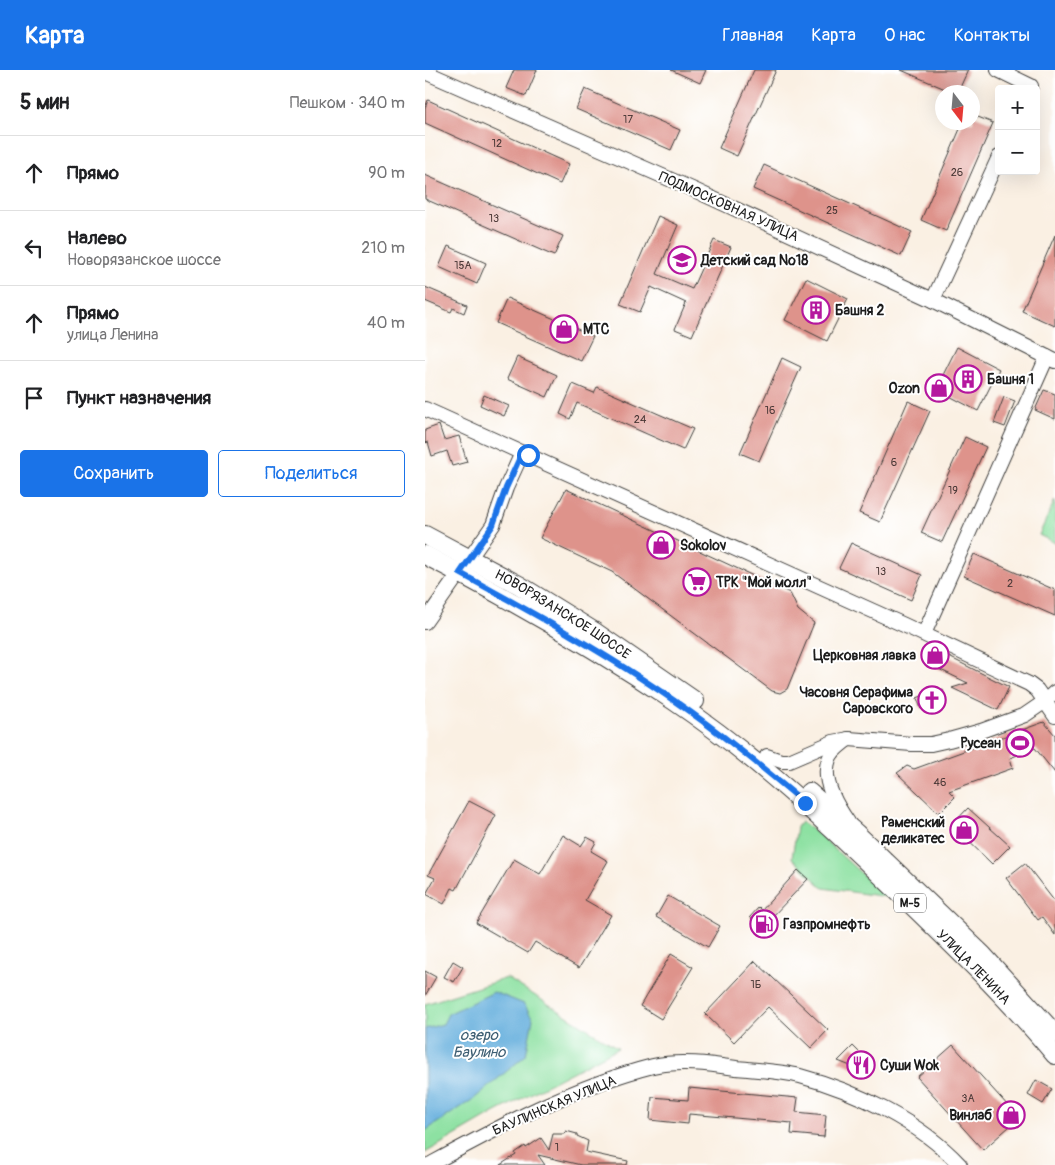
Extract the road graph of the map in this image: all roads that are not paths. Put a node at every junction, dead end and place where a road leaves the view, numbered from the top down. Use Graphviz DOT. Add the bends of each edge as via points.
graph roads {
  1 [pos="998,70"];
  2 [pos="425,72"];
  3 [pos="1029,85"];
  4 [pos="995,166"];
  5 [pos="933,300"];
  6 [pos="1051,359"];
  7 [pos="425,409"];
  8 [pos="522,453"];
  9 [pos="425,535"];
  10 [pos="425,554"];
  11 [pos="465,566"];
  12 [pos="425,622"];
  13 [pos="924,634"];
  14 [pos="1055,692"];
  15 [pos="1044,702"];
  16 [pos="1055,716"];
  17 [pos="849,739"];
  18 [pos="761,759"];
  19 [pos="857,834"];
  20 [pos="1055,1034"];
  21 [pos="1055,1054"];
  22 [pos="429,1165"];
  23 [pos="960,1165"];
  1 -- 3 [label="street"];
  2 -- 5 [label="street, ПОДМОСКОВНАЯ УЛИЦА" via="693,188"];
  4 -- 5 [label="street"];
  5 -- 6 [label="street, ПОДМОСКОВНАЯ УЛИЦА"];
  6 -- 13 [label="street"];
  7 -- 8 [label="street"];
  8 -- 11 [label="street" via="493,525"];
  8 -- 13 [label="street"];
  9 -- 11 [label="main road, НОВОРЯЗАНСКОЕ ШОССЕ / М-5"];
  10 -- 11 [label="main road, НОВОРЯЗАНСКОЕ ШОССЕ / М-5"];
  11 -- 12 [label="street"];
  11 -- 18 [label="main road, НОВОРЯЗАНСКОЕ ШОССЕ / М-5"];
  13 -- 15 [label="street" via="1029,684"];
  14 -- 15 [label="street"];
  15 -- 16 [label="street"];
  15 -- 17 [label="street" via="1025,715 931,744"];
  17 -- 18 [label="street" via="833,742 789,761"];
  17 -- 19 [label="street" via="831,754 827,772 833,796"];
  18 -- 19 [label="main road, УЛИЦА ЛЕНИНА / М-5"];
  18 -- 21 [label="main road, УЛИЦА ЛЕНИНА / М-5" via="944,936 1025,1018"];
  19 -- 20 [label="main road, УЛИЦА ЛЕНИНА / М-5" via="983,955"];
  22 -- 23 [label="street, БАУЛИНСКАЯ УЛИЦА" via="511,1121 600,1082 655,1066 698,1063 798,1075 836,1087 868,1100 917,1129"];
}
